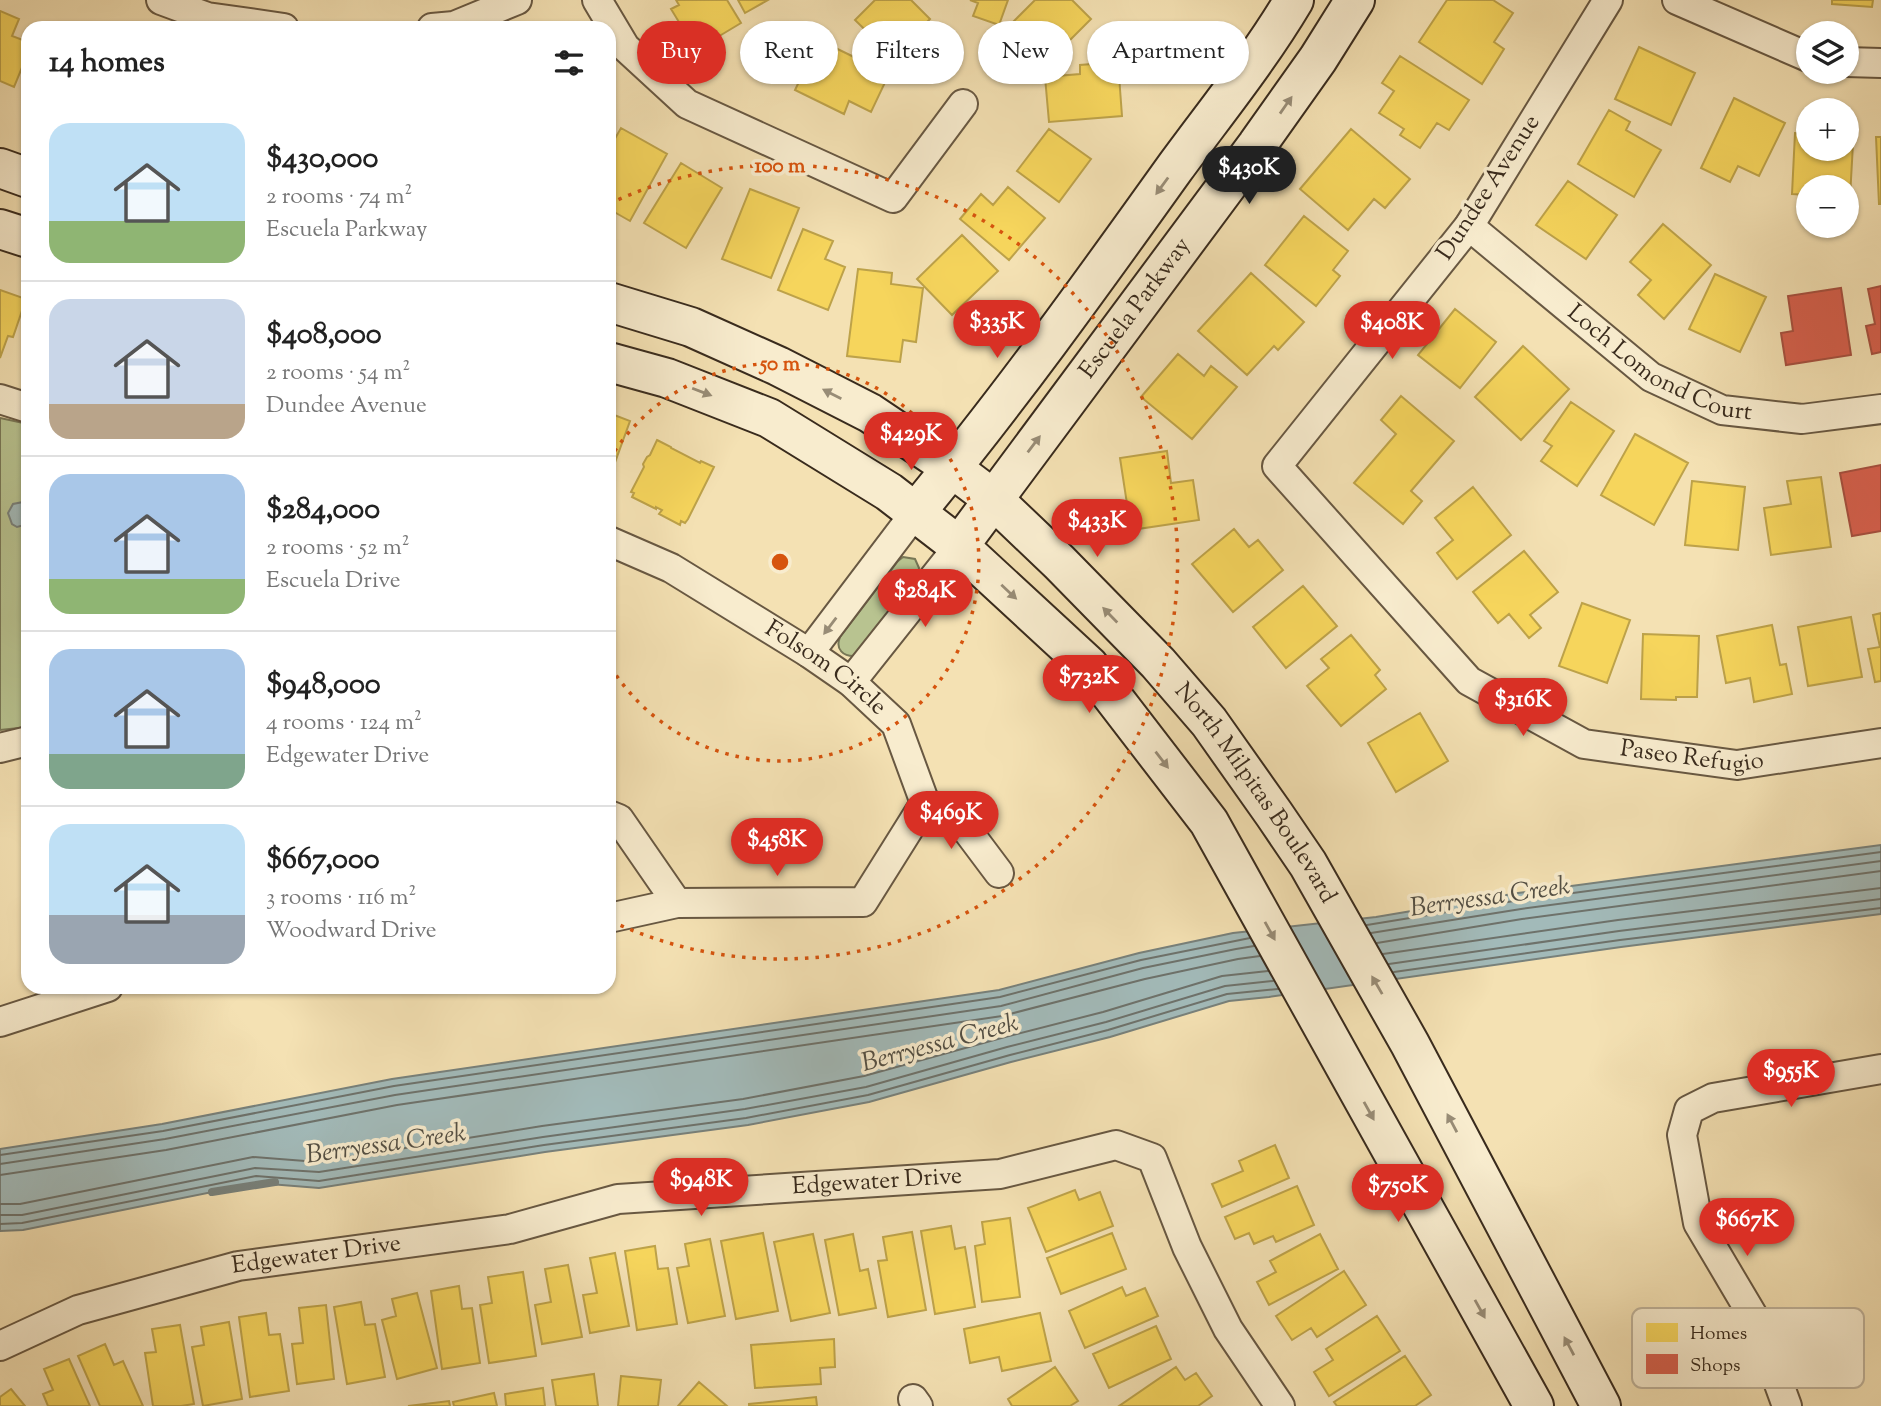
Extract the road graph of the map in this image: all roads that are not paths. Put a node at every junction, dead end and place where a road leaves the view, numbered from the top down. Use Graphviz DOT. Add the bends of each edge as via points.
graph roads {
  1 [pos="162,0"];
  2 [pos="517,0"];
  3 [pos="597,0"];
  4 [pos="1294,0"];
  5 [pos="1355,0"];
  6 [pos="1608,0"];
  7 [pos="1677,0"];
  8 [pos="239,21"];
  9 [pos="466,21"];
  10 [pos="610,21"];
  11 [pos="616,32"];
  12 [pos="1796,52"];
  13 [pos="1859,62"];
  14 [pos="1881,62"];
  15 [pos="963,104"];
  16 [pos="0,168"];
  17 [pos="21,176"];
  18 [pos="1469,226"];
  19 [pos="0,229"];
  20 [pos="21,235"];
  21 [pos="616,304"];
  22 [pos="616,364"];
  23 [pos="0,399"];
  24 [pos="21,406"];
  25 [pos="1881,409"];
  26 [pos="1277,466"];
  27 [pos="952,468"];
  28 [pos="993,499"];
  29 [pos="915,513"];
  30 [pos="616,544"];
  31 [pos="959,546"];
  32 [pos="809,653"];
  33 [pos="851,682"];
  34 [pos="21,743"];
  35 [pos="1881,743"];
  36 [pos="0,748"];
  37 [pos="925,803"];
  38 [pos="616,818"];
  39 [pos="999,873"];
  40 [pos="677,903"];
  41 [pos="616,916"];
  42 [pos="86,994"];
  43 [pos="0,1022"];
  44 [pos="1881,1069"];
  45 [pos="1748,1308"];
  46 [pos="0,1346"];
  47 [pos="1780,1388"];
  48 [pos="1280,1406"];
  49 [pos="1534,1406"];
  50 [pos="1601,1406"];
  51 [pos="1787,1406"];
  1 -- 8 [label="street" via="207,16"];
  2 -- 9 [label="street"];
  3 -- 10 [label="street"];
  4 -- 27 [label="main road, Escuela Parkway, one-way" via="1089,288"];
  28 -- 5 [label="main road, Escuela Parkway, one-way" via="1257,145"];
  6 -- 18 [label="street, Dundee Avenue"];
  7 -- 12 [label="street"];
  11 -- 15 [label="street" via="625,47 687,104 893,198"];
  13 -- 14 [label="street"];
  16 -- 17 [label="main road"];
  18 -- 25 [label="street, Loch Lomond Court" via="1651,377 1723,410 1802,419"];
  18 -- 26 [label="street, Dundee Avenue"];
  19 -- 20 [label="main road"];
  27 -- 21 [label="main road, North Milpitas Boulevard, one-way" via="870,413 778,366 691,327"];
  22 -- 29 [label="main road, one-way" via="667,378 769,418"];
  23 -- 24 [label="street"];
  26 -- 35 [label="street, Paseo Refugio" via="1469,681 1584,744 1737,765"];
  27 -- 28 [label="main road, North Milpitas Boulevard"];
  27 -- 29 [label="main road, Escuela Parkway"];
  28 -- 31 [label="main road, Escuela Parkway"];
  50 -- 28 [label="main road, North Milpitas Boulevard, one-way" via="1410,1044 1308,864 1209,722 1158,663"];
  29 -- 31 [label="main road"];
  29 -- 32 [label="street, one-way"];
  30 -- 32 [label="street, Folsom Circle" via="671,568"];
  31 -- 33 [label="street"];
  31 -- 49 [label="main road, one-way" via="1089,666 1209,822"];
  32 -- 33 [label="street, Folsom Circle"];
  33 -- 37 [label="street, Folsom Circle" via="896,724"];
  34 -- 36 [label="street"];
  37 -- 39 [label="street" via="957,817"];
  37 -- 40 [label="street" via="863,902"];
  38 -- 40 [label="street"];
  40 -- 41 [label="street"];
  42 -- 43 [label="street"];
  44 -- 45 [label="street" via="1713,1098 1689,1110 1682,1135 1698,1223"];
  46 -- 48 [label="street, Edgewater Drive" via="78,1310 238,1266 510,1229 618,1199 1000,1174 1116,1145 1152,1158 1187,1247 1228,1329"];
  47 -- 51 [label="street"];
}
